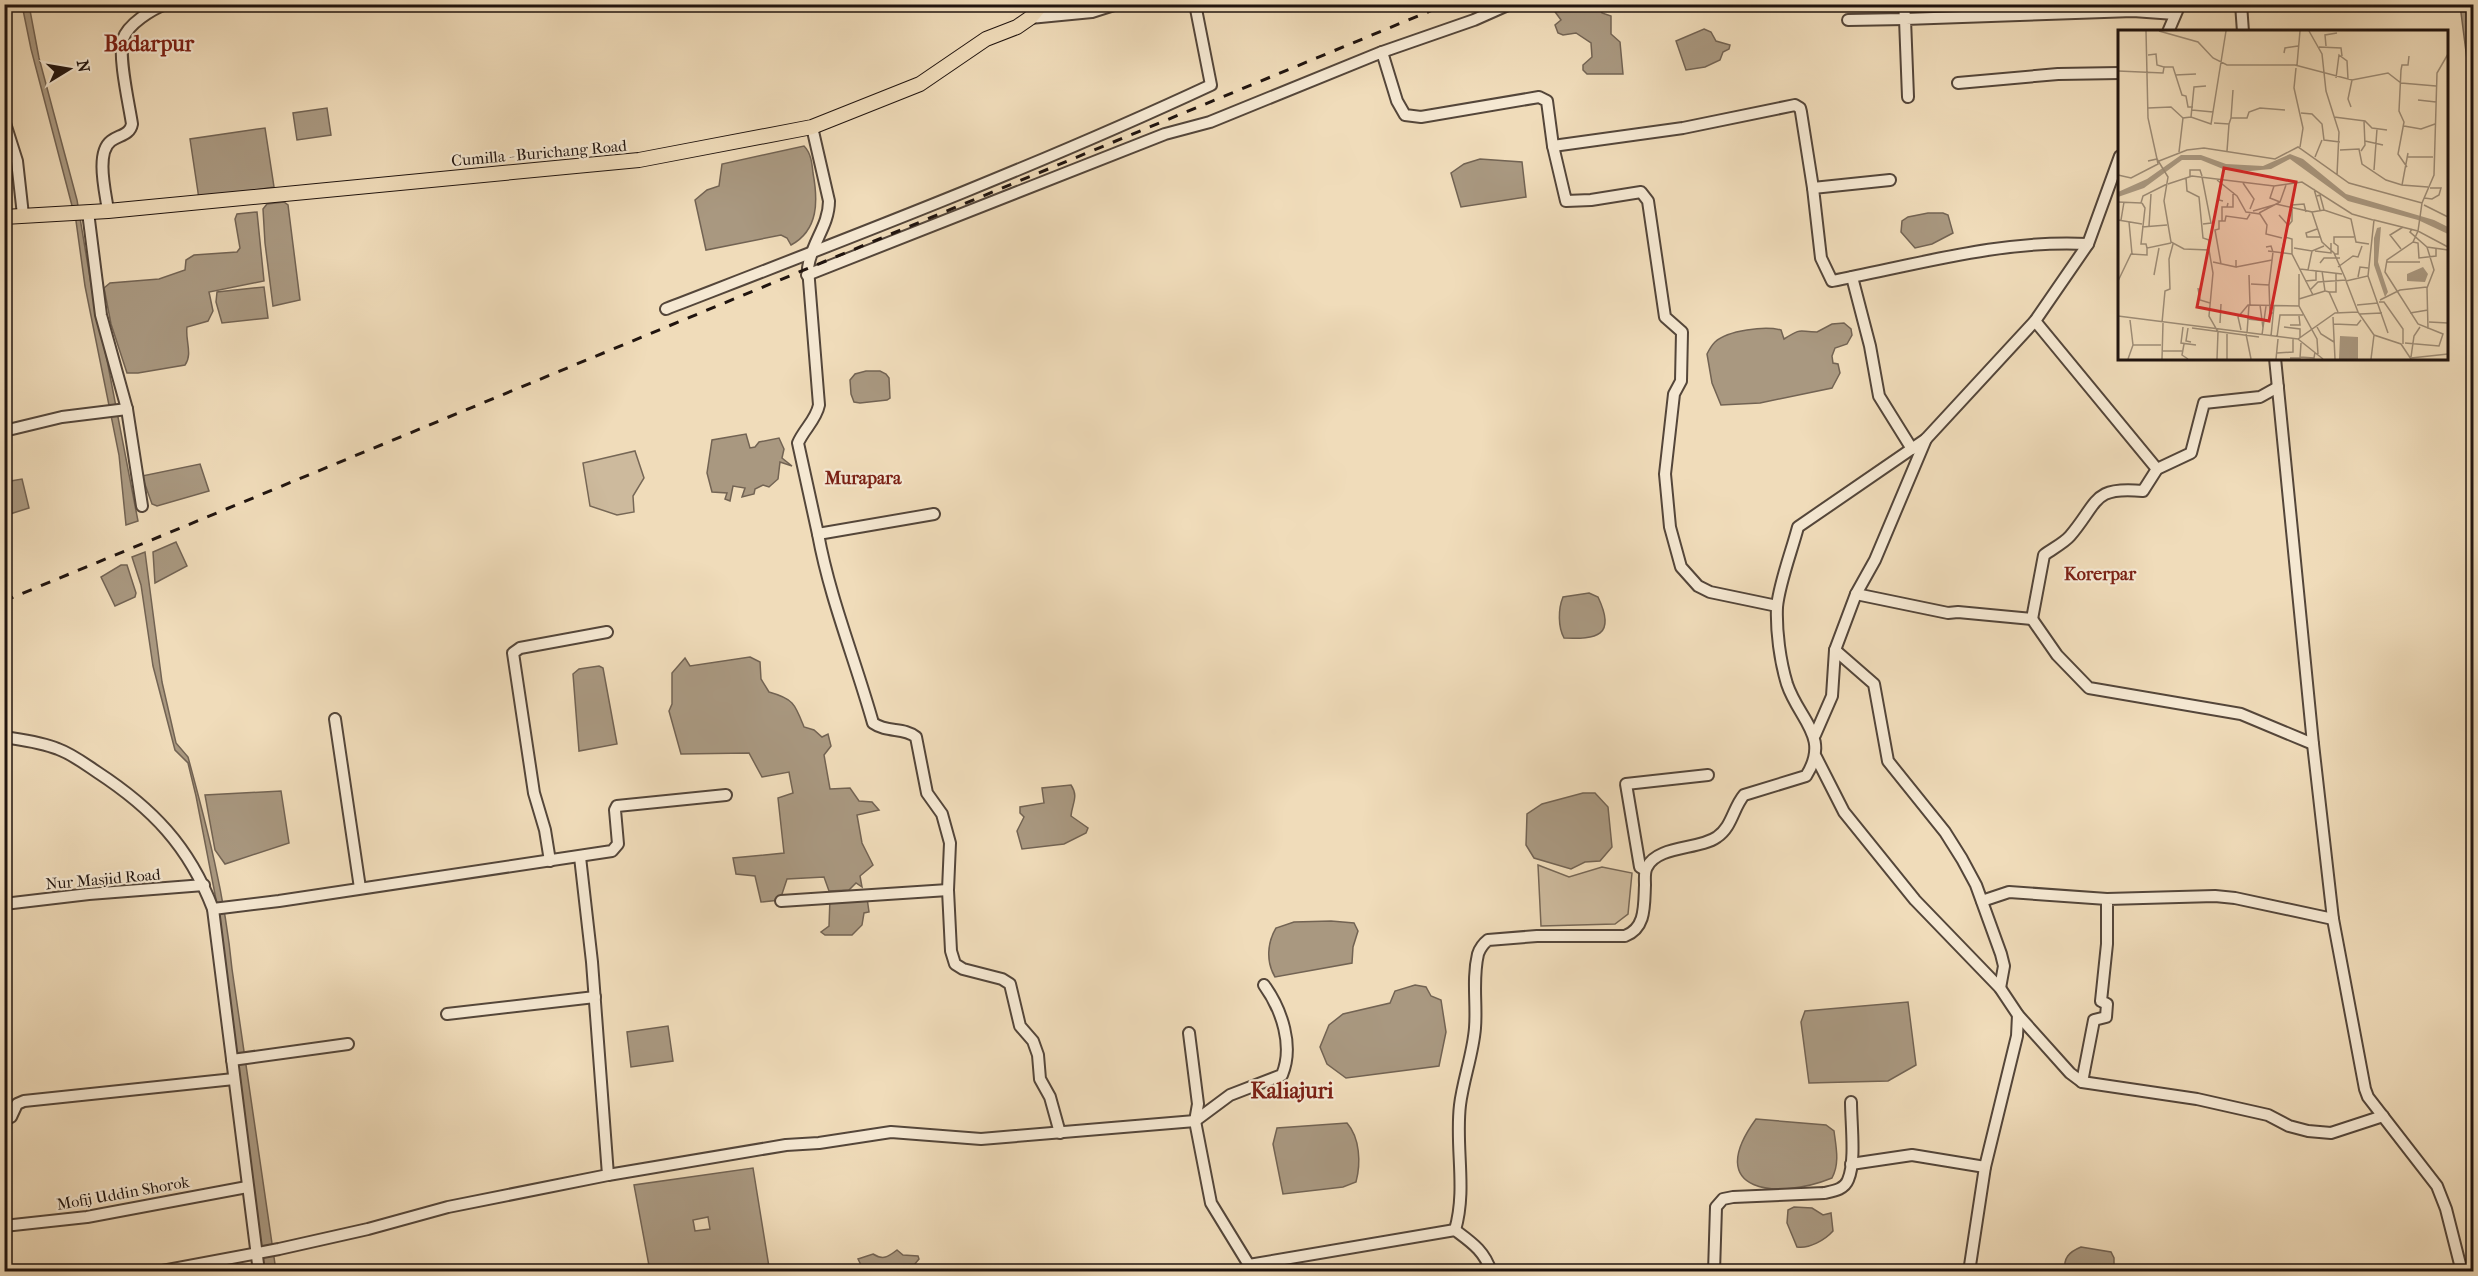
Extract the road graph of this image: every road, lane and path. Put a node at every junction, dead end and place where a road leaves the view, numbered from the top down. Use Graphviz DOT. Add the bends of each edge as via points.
graph roads {
  1 [pos="166,4"];
  2 [pos="1042,4"];
  3 [pos="1117,4"];
  4 [pos="1195,4"];
  5 [pos="1510,4"];
  6 [pos="1904,4"];
  7 [pos="2241,4"];
  8 [pos="2177,9"];
  9 [pos="1030,18"];
  10 [pos="1905,19"];
  11 [pos="1848,20"];
  12 [pos="2169,30"];
  13 [pos="2243,30"];
  14 [pos="1382,52"];
  15 [pos="2118,73"];
  16 [pos="1958,84"];
  17 [pos="1908,98"];
  18 [pos="4,120"];
  19 [pos="812,127"];
  20 [pos="1553,146"];
  21 [pos="2118,162"];
  22 [pos="1890,180"];
  23 [pos="1813,188"];
  24 [pos="108,211"];
  25 [pos="88,212"];
  26 [pos="23,215"];
  27 [pos="4,217"];
  28 [pos="2088,244"];
  29 [pos="810,253"];
  30 [pos="807,275"];
  31 [pos="1852,277"];
  32 [pos="666,309"];
  33 [pos="2035,321"];
  34 [pos="2275,360"];
  35 [pos="2278,387"];
  36 [pos="123,410"];
  37 [pos="4,431"];
  38 [pos="1926,439"];
  39 [pos="1912,449"];
  40 [pos="2157,469"];
  41 [pos="142,506"];
  42 [pos="934,514"];
  43 [pos="818,534"];
  44 [pos="1856,594"];
  45 [pos="1777,606"];
  46 [pos="2032,619"];
  47 [pos="607,632"];
  48 [pos="1835,650"];
  49 [pos="335,720"];
  50 [pos="1815,735"];
  51 [pos="4,737"];
  52 [pos="2313,744"];
  53 [pos="1816,757"];
  54 [pos="1708,775"];
  55 [pos="726,795"];
  56 [pos="580,857"];
  57 [pos="550,861"];
  58 [pos="1645,870"];
  59 [pos="204,885"];
  60 [pos="360,888"];
  61 [pos="948,890"];
  62 [pos="2107,899"];
  63 [pos="781,901"];
  64 [pos="1982,901"];
  65 [pos="4,904"];
  66 [pos="213,909"];
  67 [pos="2333,919"];
  68 [pos="1264,986"];
  69 [pos="2000,988"];
  70 [pos="595,997"];
  71 [pos="447,1014"];
  72 [pos="2018,1015"];
  73 [pos="1189,1033"];
  74 [pos="348,1044"];
  75 [pos="232,1060"];
  76 [pos="234,1079"];
  77 [pos="2082,1082"];
  78 [pos="1851,1102"];
  79 [pos="2383,1116"];
  80 [pos="4,1119"];
  81 [pos="1195,1121"];
  82 [pos="1060,1133"];
  83 [pos="1851,1164"];
  84 [pos="1985,1167"];
  85 [pos="608,1175"];
  86 [pos="247,1187"];
  87 [pos="4,1226"];
  88 [pos="1455,1230"];
  89 [pos="256,1253"];
  90 [pos="1249,1268"];
  91 [pos="157,1272"];
  92 [pos="259,1272"];
  93 [pos="1491,1272"];
  94 [pos="1714,1272"];
  95 [pos="1969,1272"];
  96 [pos="2462,1272"];
  1 -- 24 [label="street" via="142,17 124,37 122,50 132,124 103,153"];
  2 -- 9 [label="main road, Cumilla - Burichang Road"];
  3 -- 9 [label="street" via="1092,12"];
  4 -- 29 [label="street" via="1211,86 1128,124"];
  5 -- 14 [label="street"];
  6 -- 10 [label="street"];
  7 -- 13 [label="street"];
  8 -- 10 [label="street"];
  8 -- 12 [label="street"];
  9 -- 19 [label="main road, Cumilla - Burichang Road" via="986,39 920,84"];
  10 -- 11 [label="street"];
  10 -- 17 [label="street"];
  14 -- 20 [label="street" via="1405,116 1421,117 1539,97 1547,101"];
  14 -- 30 [label="street" via="1210,122 1165,134"];
  15 -- 16 [label="street" via="2058,74"];
  18 -- 26 [label="street" via="17,161"];
  19 -- 24 [label="main road, Cumilla - Burichang Road" via="639,160"];
  19 -- 29 [label="street" via="829,213"];
  20 -- 23 [label="street" via="1683,128 1795,105 1801,112"];
  20 -- 45 [label="street" via="1566,201 1641,192 1647,201 1665,317 1682,332 1681,381 1674,394 1665,474 1670,527 1681,567 1698,586 1710,592"];
  21 -- 28 [label="street"];
  22 -- 23 [label="street"];
  23 -- 31 [label="street" via="1821,258 1832,281"];
  24 -- 25 [label="main road, Cumilla - Burichang Road"];
  25 -- 26 [label="main road, Cumilla - Burichang Road"];
  25 -- 36 [label="street" via="101,315"];
  26 -- 27 [label="main road, Cumilla - Burichang Road"];
  28 -- 31 [label="street" via="2053,242"];
  28 -- 33 [label="street"];
  29 -- 30 [label="street"];
  29 -- 32 [label="street"];
  30 -- 43 [label="street" via="819,405 798,443"];
  31 -- 39 [label="street" via="1879,396"];
  33 -- 38 [label="street"];
  33 -- 40 [label="street"];
  34 -- 35 [label="street"];
  35 -- 40 [label="street" via="2260,397 2204,404 2191,453"];
  35 -- 52 [label="street"];
  36 -- 37 [label="street" via="62,417"];
  36 -- 41 [label="street"];
  38 -- 39 [label="street"];
  38 -- 44 [label="street" via="1875,560"];
  39 -- 45 [label="street" via="1798,527"];
  40 -- 46 [label="street" via="2143,491 2120,489 2104,493 2069,538 2044,555"];
  42 -- 43 [label="street"];
  43 -- 61 [label="street" via="836,611 873,723 916,737 927,794 942,814 950,843"];
  44 -- 46 [label="street" via="1948,613"];
  44 -- 48 [label="street"];
  45 -- 50 [label="street" via="1787,684"];
  46 -- 52 [label="street" via="2056,655 2089,688 2241,714"];
  47 -- 57 [label="street" via="520,648 513,653 534,793"];
  48 -- 50 [label="street" via="1832,696"];
  48 -- 64 [label="street" via="1874,684 1888,761 1945,832"];
  49 -- 60 [label="street"];
  50 -- 53 [label="street"];
  51 -- 59 [label="street" via="60,749 136,799 155,815"];
  52 -- 67 [label="street"];
  53 -- 58 [label="street" via="1806,776 1744,795 1727,830 1717,837 1656,858"];
  53 -- 69 [label="street" via="1844,812 1915,900"];
  54 -- 58 [label="street" via="1626,784 1640,867"];
  55 -- 56 [label="street" via="617,806 616,848"];
  56 -- 57 [label="street"];
  56 -- 70 [label="street"];
  57 -- 60 [label="street"];
  58 -- 88 [label="street" via="1642,919 1633,933 1488,940 1479,951 1475,970 1475,1029 1460,1106 1461,1177"];
  59 -- 65 [label="street, Nur Masjid Road"];
  59 -- 66 [label="street"];
  60 -- 66 [label="street"];
  61 -- 63 [label="street"];
  61 -- 82 [label="street" via="955,963 1010,984 1020,1026 1034,1041 1040,1079 1050,1097"];
  62 -- 64 [label="street" via="2009,892"];
  62 -- 67 [label="street" via="2215,896"];
  62 -- 77 [label="street" via="2101,1001 2108,1010 2106,1017 2094,1020"];
  64 -- 69 [label="street" via="2004,966"];
  66 -- 75 [label="street"];
  67 -- 79 [label="street" via="2365,1089"];
  68 -- 81 [label="street" via="1274,999 1284,1032 1286,1057 1282,1075 1230,1095"];
  69 -- 72 [label="street"];
  70 -- 71 [label="street"];
  70 -- 85 [label="street"];
  72 -- 77 [label="street"];
  72 -- 84 [label="street" via="2017,1036"];
  73 -- 81 [label="street" via="1198,1104"];
  74 -- 75 [label="street"];
  75 -- 76 [label="street"];
  76 -- 80 [label="street" via="24,1101 17,1104 11,1117"];
  76 -- 86 [label="street"];
  77 -- 79 [label="street" via="2197,1099 2268,1115 2308,1131 2331,1133"];
  78 -- 83 [label="street"];
  79 -- 96 [label="street" via="2437,1186"];
  81 -- 82 [label="street"];
  81 -- 90 [label="street" via="1211,1203"];
  82 -- 85 [label="street" via="981,1139 891,1131"];
  83 -- 84 [label="street" via="1912,1155"];
  83 -- 94 [label="street" via="1848,1181 1839,1190 1723,1199 1716,1207"];
  84 -- 95 [label="street"];
  85 -- 89 [label="street" via="448,1207"];
  86 -- 87 [label="street, Mofij Uddin Shorok" via="87,1217"];
  86 -- 89 [label="street"];
  88 -- 90 [label="street"];
  88 -- 93 [label="street" via="1476,1246 1487,1259"];
  89 -- 91 [label="street"];
  89 -- 92 [label="street"];
}
